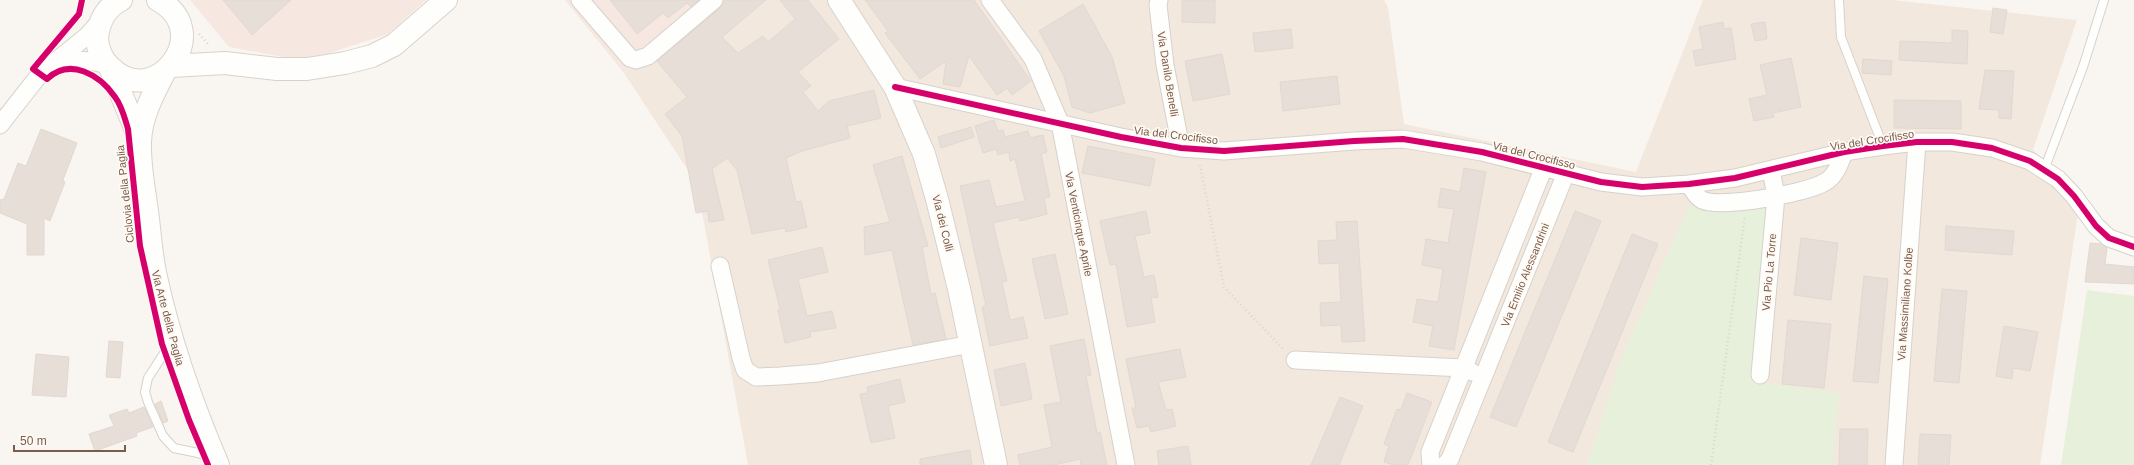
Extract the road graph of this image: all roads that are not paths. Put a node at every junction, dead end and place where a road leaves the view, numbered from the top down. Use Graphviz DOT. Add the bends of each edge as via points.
graph roads {
  1 [pos="121,0"];
  2 [pos="158,0"];
  3 [pos="446,0"];
  4 [pos="580,0"];
  5 [pos="714,0"];
  6 [pos="839,0"];
  7 [pos="990,0"];
  8 [pos="1159,0"];
  9 [pos="1839,0"];
  10 [pos="2104,0"];
  11 [pos="103,12"];
  12 [pos="108,66"];
  13 [pos="168,69"];
  14 [pos="40,74"];
  15 [pos="894,87"];
  16 [pos="1060,123"];
  17 [pos="0,125"];
  18 [pos="140,140"];
  19 [pos="1917,142"];
  20 [pos="1883,146"];
  21 [pos="1189,148"];
  22 [pos="1844,152"];
  23 [pos="1544,167"];
  24 [pos="1771,170"];
  25 [pos="2044,170"];
  26 [pos="1566,173"];
  27 [pos="1689,184"];
  28 [pos="1776,196"];
  29 [pos="2134,248"];
  30 [pos="720,266"];
  31 [pos="172,341"];
  32 [pos="971,344"];
  33 [pos="1295,360"];
  34 [pos="1464,368"];
  35 [pos="1760,375"];
  36 [pos="1484,377"];
  37 [pos="216,462"];
  38 [pos="996,465"];
  39 [pos="1126,465"];
  40 [pos="1431,465"];
  41 [pos="1445,465"];
  42 [pos="1894,465"];
  1 -- 11 [label="main road"];
  2 -- 13 [label="main road" via="175,14 181,27 180,48"];
  3 -- 13 [label="main road" via="394,45 372,56 307,69 277,69 219,56"];
  4 -- 5 [label="street" via="630,58 636,60 648,56"];
  6 -- 15 [label="main road, Via dei Colli"];
  7 -- 16 [label="street, Via Venticinque Aprile" via="1033,59"];
  8 -- 21 [label="street, Via Danilo Benelli" via="1165,65"];
  9 -- 20 [label="lane" via="1841,37"];
  10 -- 25 [label="lane" via="2083,67"];
  11 -- 12 [label="main road" via="97,41 100,53"];
  11 -- 14 [label="street" via="88,35"];
  12 -- 13 [label="main road" via="126,78 141,80 155,77"];
  12 -- 14 [label="street" via="76,59 62,62"];
  12 -- 18 [label="main road"];
  13 -- 18 [label="main road" via="154,91"];
  14 -- 17 [label="street"];
  15 -- 16 [label="street, Via del Crocifisso"];
  15 -- 32 [label="main road, Via dei Colli" via="924,154 938,199"];
  16 -- 21 [label="street, Via del Crocifisso" via="1121,137"];
  16 -- 39 [label="street, Via Venticinque Aprile"];
  18 -- 31 [label="main road, Via Arte della Paglia" via="155,276"];
  19 -- 20 [label="street, Via del Crocifisso"];
  19 -- 25 [label="street, Via del Crocifisso" via="1952,142 1992,148 2030,161"];
  19 -- 42 [label="street, Via Massimiliano Kolbe"];
  20 -- 22 [label="street, Via del Crocifisso"];
  21 -- 23 [label="street, Via del Crocifisso" via="1224,151 1403,139 1482,152"];
  22 -- 24 [label="street, Via del Crocifisso"];
  22 -- 28 [label="street, Via del Crocifisso" via="1838,169 1825,182"];
  23 -- 26 [label="street, Via del Crocifisso"];
  23 -- 34 [label="street, Via Emilio Alessandrini"];
  24 -- 27 [label="street, Via del Crocifisso"];
  24 -- 28 [label="street, Via Pio La Torre"];
  25 -- 29 [label="street, Via del Crocifisso" via="2058,179 2109,238"];
  26 -- 27 [label="street, Via del Crocifisso" via="1601,182 1642,187"];
  26 -- 36 [label="street, Via Emilio Alessandrini"];
  27 -- 28 [label="street, Via del Crocifisso" via="1702,200 1712,203 1747,202"];
  28 -- 35 [label="street, Via Pio La Torre"];
  30 -- 32 [label="street" via="740,358 745,370 756,377 818,373"];
  31 -- 37 [label="main road, Via Arte della Paglia" via="197,416"];
  31 -- 37 [label="lane" via="148,378 145,392 148,402 163,436 174,448 198,453"];
  32 -- 38 [label="main road, Via dei Colli"];
  33 -- 34 [label="street"];
  34 -- 36 [label="street"];
  34 -- 40 [label="street, Via Emilio Alessandrini" via="1430,452"];
  36 -- 41 [label="street, Via Emilio Alessandrini" via="1450,459"];
}
